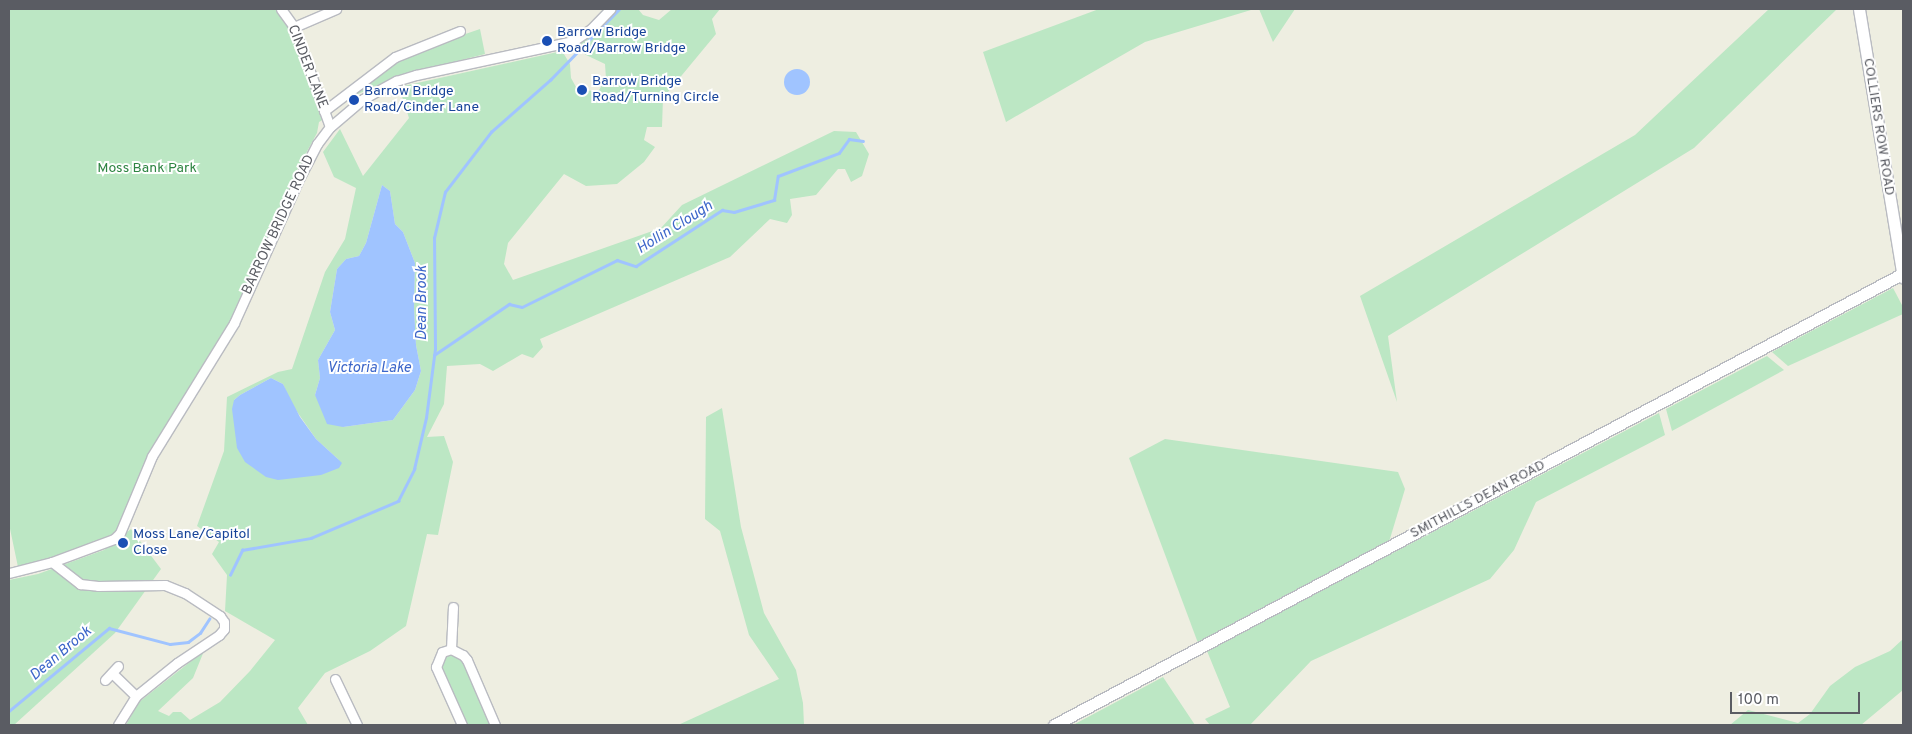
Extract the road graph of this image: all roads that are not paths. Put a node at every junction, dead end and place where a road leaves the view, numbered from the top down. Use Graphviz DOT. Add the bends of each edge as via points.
graph roads {
  1 [pos="281,9"];
  2 [pos="336,9"];
  3 [pos="610,9"];
  4 [pos="1859,9"];
  5 [pos="294,27"];
  6 [pos="460,31"];
  7 [pos="324,111"];
  8 [pos="330,127"];
  9 [pos="1902,276"];
  10 [pos="52,562"];
  11 [pos="9,573"];
  12 [pos="454,607"];
  13 [pos="451,649"];
  14 [pos="118,666"];
  15 [pos="335,679"];
  16 [pos="136,696"];
  17 [pos="118,725"];
  18 [pos="357,725"];
  19 [pos="462,725"];
  20 [pos="495,725"];
  21 [pos="1054,725"];
  1 -- 5 [label="street, CINDER LANE"];
  2 -- 5 [label="street"];
  3 -- 8 [label="street, BARROW BRIDGE ROAD" via="591,29 573,41 396,81 364,98"];
  4 -- 9 [label="street, COLLIERS ROW ROAD"];
  5 -- 7 [label="street, CINDER LANE"];
  6 -- 7 [label="street" via="395,57"];
  7 -- 8 [label="street, CINDER LANE"];
  8 -- 10 [label="street, BARROW BRIDGE ROAD" via="298,180 234,323 152,456 120,533 114,539"];
  9 -- 21 [label="street, SMITHILLS DEAN ROAD"];
  10 -- 11 [label="street, BARROW BRIDGE ROAD"];
  10 -- 16 [label="street" via="80,584 165,585 186,593 224,622 224,629 219,635"];
  12 -- 13 [label="street"];
  13 -- 19 [label="street" via="442,652 436,666"];
  13 -- 20 [label="street" via="467,660"];
  14 -- 16 [label="street" via="108,676"];
  15 -- 18 [label="street"];
  16 -- 17 [label="street"];
}
